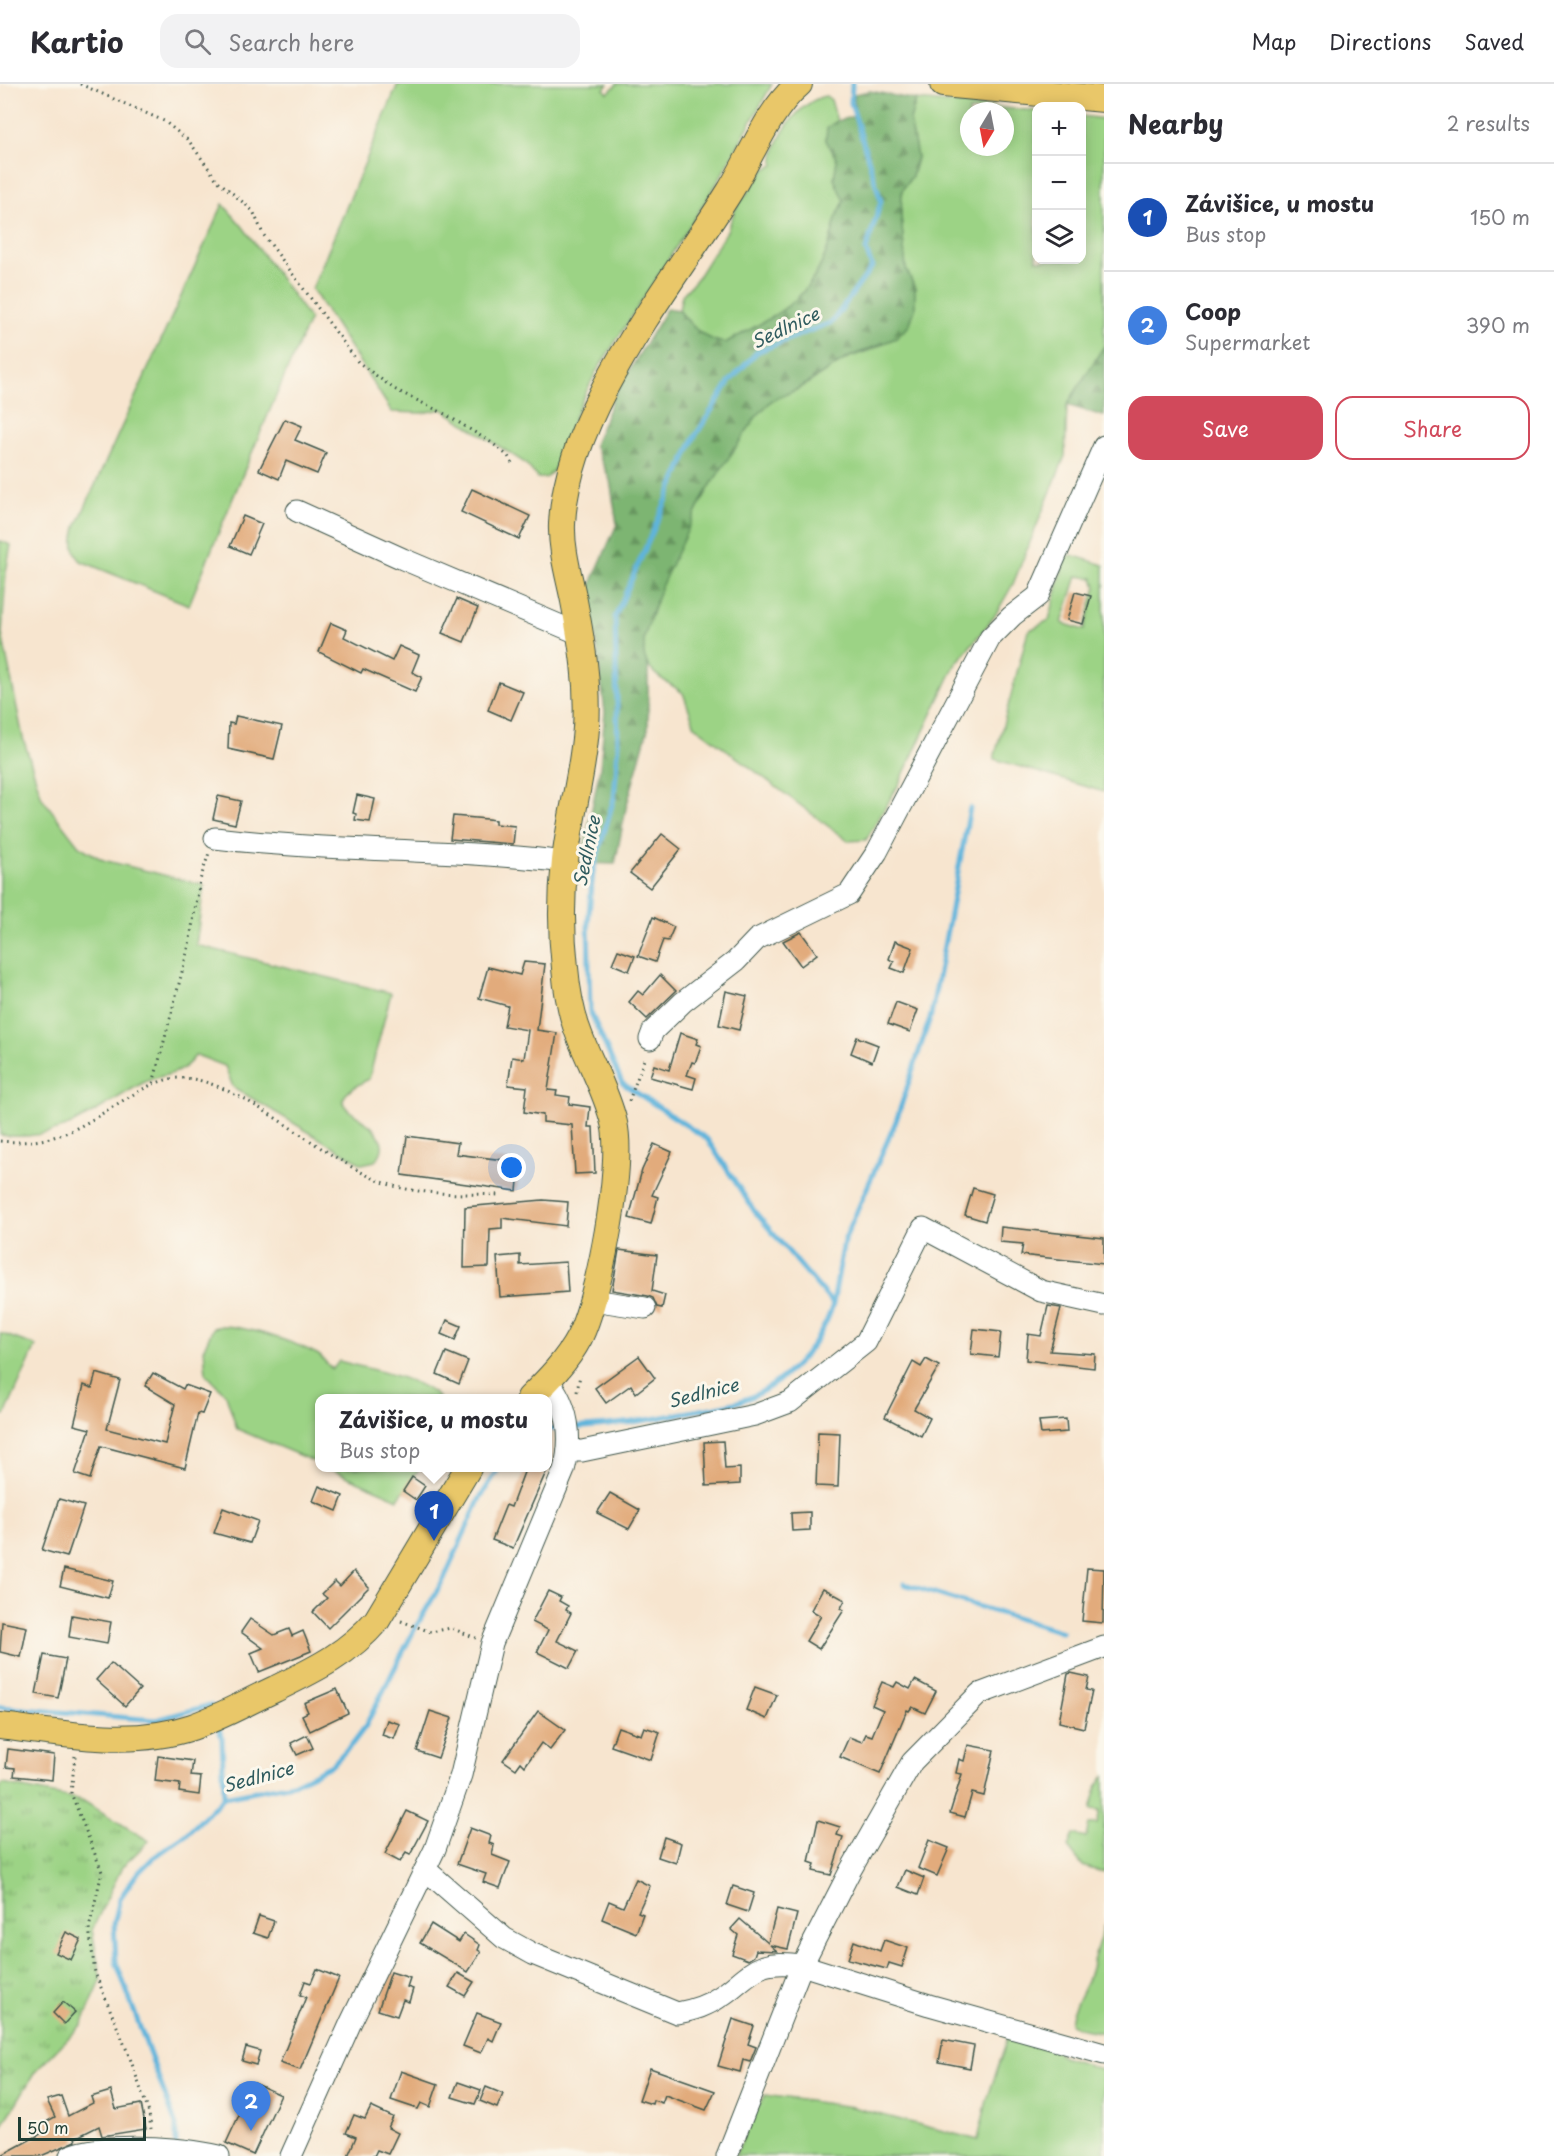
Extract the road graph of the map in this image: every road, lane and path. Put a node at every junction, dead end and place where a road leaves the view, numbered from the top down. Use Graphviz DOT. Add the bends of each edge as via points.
graph roads {
  1 [pos="80,84"];
  2 [pos="799,84"];
  3 [pos="943,84"];
  4 [pos="1104,99"];
  5 [pos="1104,446"];
  6 [pos="513,465"];
  7 [pos="297,511"];
  8 [pos="580,634"];
  9 [pos="215,838"];
  10 [pos="565,862"];
  11 [pos="650,1039"];
  12 [pos="641,1070"];
  13 [pos="153,1084"];
  14 [pos="628,1106"];
  15 [pos="0,1141"];
  16 [pos="499,1195"];
  17 [pos="593,1300"];
  18 [pos="1104,1305"];
  19 [pos="645,1308"];
  20 [pos="548,1380"];
  21 [pos="534,1394"];
  22 [pos="568,1447"];
  23 [pos="465,1472"];
  24 [pos="403,1622"];
  25 [pos="480,1643"];
  26 [pos="1104,1647"];
  27 [pos="0,1726"];
  28 [pos="79,1736"];
  29 [pos="426,1870"];
  30 [pos="802,1965"];
  31 [pos="1104,2054"];
  32 [pos="151,2151"];
  33 [pos="70,2156"];
  34 [pos="219,2156"];
  35 [pos="291,2156"];
  36 [pos="727,2156"];
  1 -- 6 [label="path" via="164,120 189,141 217,180 253,211 263,234 358,362 394,390 445,414 492,443"];
  2 -- 8 [label="main road" via="783,100 730,191 616,368 583,434 568,477 562,524 564,558"];
  3 -- 4 [label="main road"];
  5 -- 11 [label="street" via="1038,596 990,638 877,852 849,894 757,939 736,962 684,1002 653,1031"];
  7 -- 8 [label="street"];
  8 -- 10 [label="main road" via="586,724"];
  9 -- 10 [label="street" via="279,846"];
  9 -- 13 [label="path" via="200,880 189,945"];
  10 -- 17 [label="main road" via="563,946 570,1003 608,1103 617,1141 616,1177"];
  12 -- 14 [label="path"];
  13 -- 15 [label="path" via="71,1133 43,1142"];
  13 -- 16 [label="path" via="182,1078 212,1085 386,1184 421,1191"];
  17 -- 19 [label="street"];
  17 -- 20 [label="main road" via="579,1339"];
  18 -- 22 [label="street" via="1041,1291 923,1228 866,1342 790,1402 755,1415 682,1432 582,1451"];
  20 -- 21 [label="main road"];
  20 -- 22 [label="street" via="562,1404"];
  22 -- 29 [label="street" via="548,1512 492,1643 461,1775"];
  23 -- 28 [label="main road" via="385,1609 358,1641 325,1664 214,1718 177,1731 149,1736"];
  24 -- 25 [label="path" via="432,1632 451,1628 473,1635"];
  26 -- 30 [label="street" via="979,1694 912,1762"];
  27 -- 28 [label="main road"];
  28 -- 32 [label="path" via="71,1793 102,1872 89,1928 94,1973 149,2113"];
  29 -- 30 [label="street" via="504,1938 533,1954 677,2013 696,2010 764,1966"];
  29 -- 35 [label="street"];
  30 -- 31 [label="street"];
  30 -- 36 [label="street"];
  32 -- 33 [label="street" via="107,2148"];
  32 -- 34 [label="street" via="198,2151"];
}
